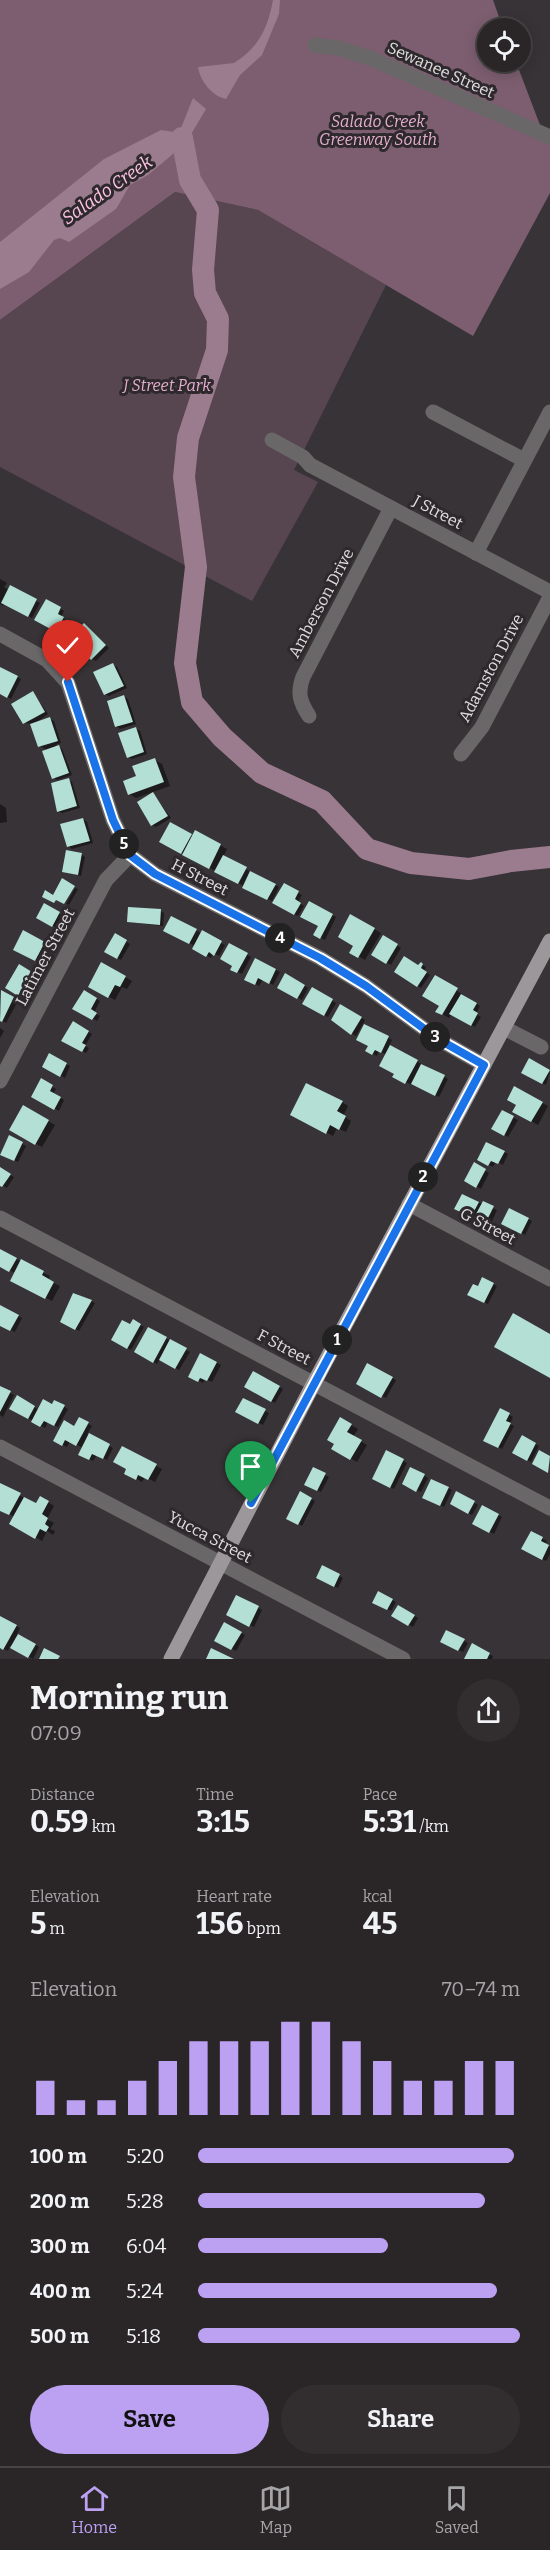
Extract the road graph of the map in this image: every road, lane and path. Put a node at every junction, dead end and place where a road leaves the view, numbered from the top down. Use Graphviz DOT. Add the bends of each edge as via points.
graph roads {
  1 [pos="315,45"];
  2 [pos="550,137"];
  3 [pos="433,412"];
  4 [pos="550,412"];
  5 [pos="270,445"];
  6 [pos="524,460"];
  7 [pos="391,508"];
  8 [pos="476,553"];
  9 [pos="550,592"];
  10 [pos="550,597"];
  11 [pos="0,634"];
  12 [pos="309,716"];
  13 [pos="461,754"];
  14 [pos="130,855"];
  15 [pos="550,941"];
  16 [pos="504,1028"];
  17 [pos="541,1047"];
  18 [pos="484,1065"];
  19 [pos="0,1081"];
  20 [pos="409,1204"];
  21 [pos="0,1218"];
  22 [pos="550,1279"];
  23 [pos="314,1383"];
  24 [pos="0,1447"];
  25 [pos="550,1508"];
  26 [pos="220,1563"];
  27 [pos="171,1659"];
  28 [pos="403,1659"];
  1 -- 2 [label="street, Sewanee Street" via="370,58"];
  3 -- 6 [label="street"];
  4 -- 6 [label="street"];
  5 -- 7 [label="street, J Street" via="303,457 310,465"];
  6 -- 8 [label="street"];
  7 -- 8 [label="street, J Street"];
  7 -- 12 [label="street, Amberson Drive" via="303,677 298,690"];
  8 -- 9 [label="street, J Street"];
  10 -- 13 [label="street, Adamston Drive" via="482,727"];
  11 -- 14 [label="street, H Street" via="46,660 68,682 113,820"];
  14 -- 18 [label="street, H Street" via="155,874 320,958 438,1039"];
  14 -- 19 [label="street, Latimer Street" via="106,880"];
  15 -- 16 [label="main road"];
  16 -- 17 [label="street"];
  16 -- 18 [label="main road"];
  18 -- 20 [label="main road"];
  20 -- 22 [label="street, G Street"];
  20 -- 23 [label="main road"];
  21 -- 23 [label="street, F Street"];
  23 -- 25 [label="street, F Street"];
  23 -- 26 [label="main road"];
  24 -- 26 [label="street, Yucca Street"];
  26 -- 27 [label="main road"];
  26 -- 28 [label="street, Yucca Street"];
}
